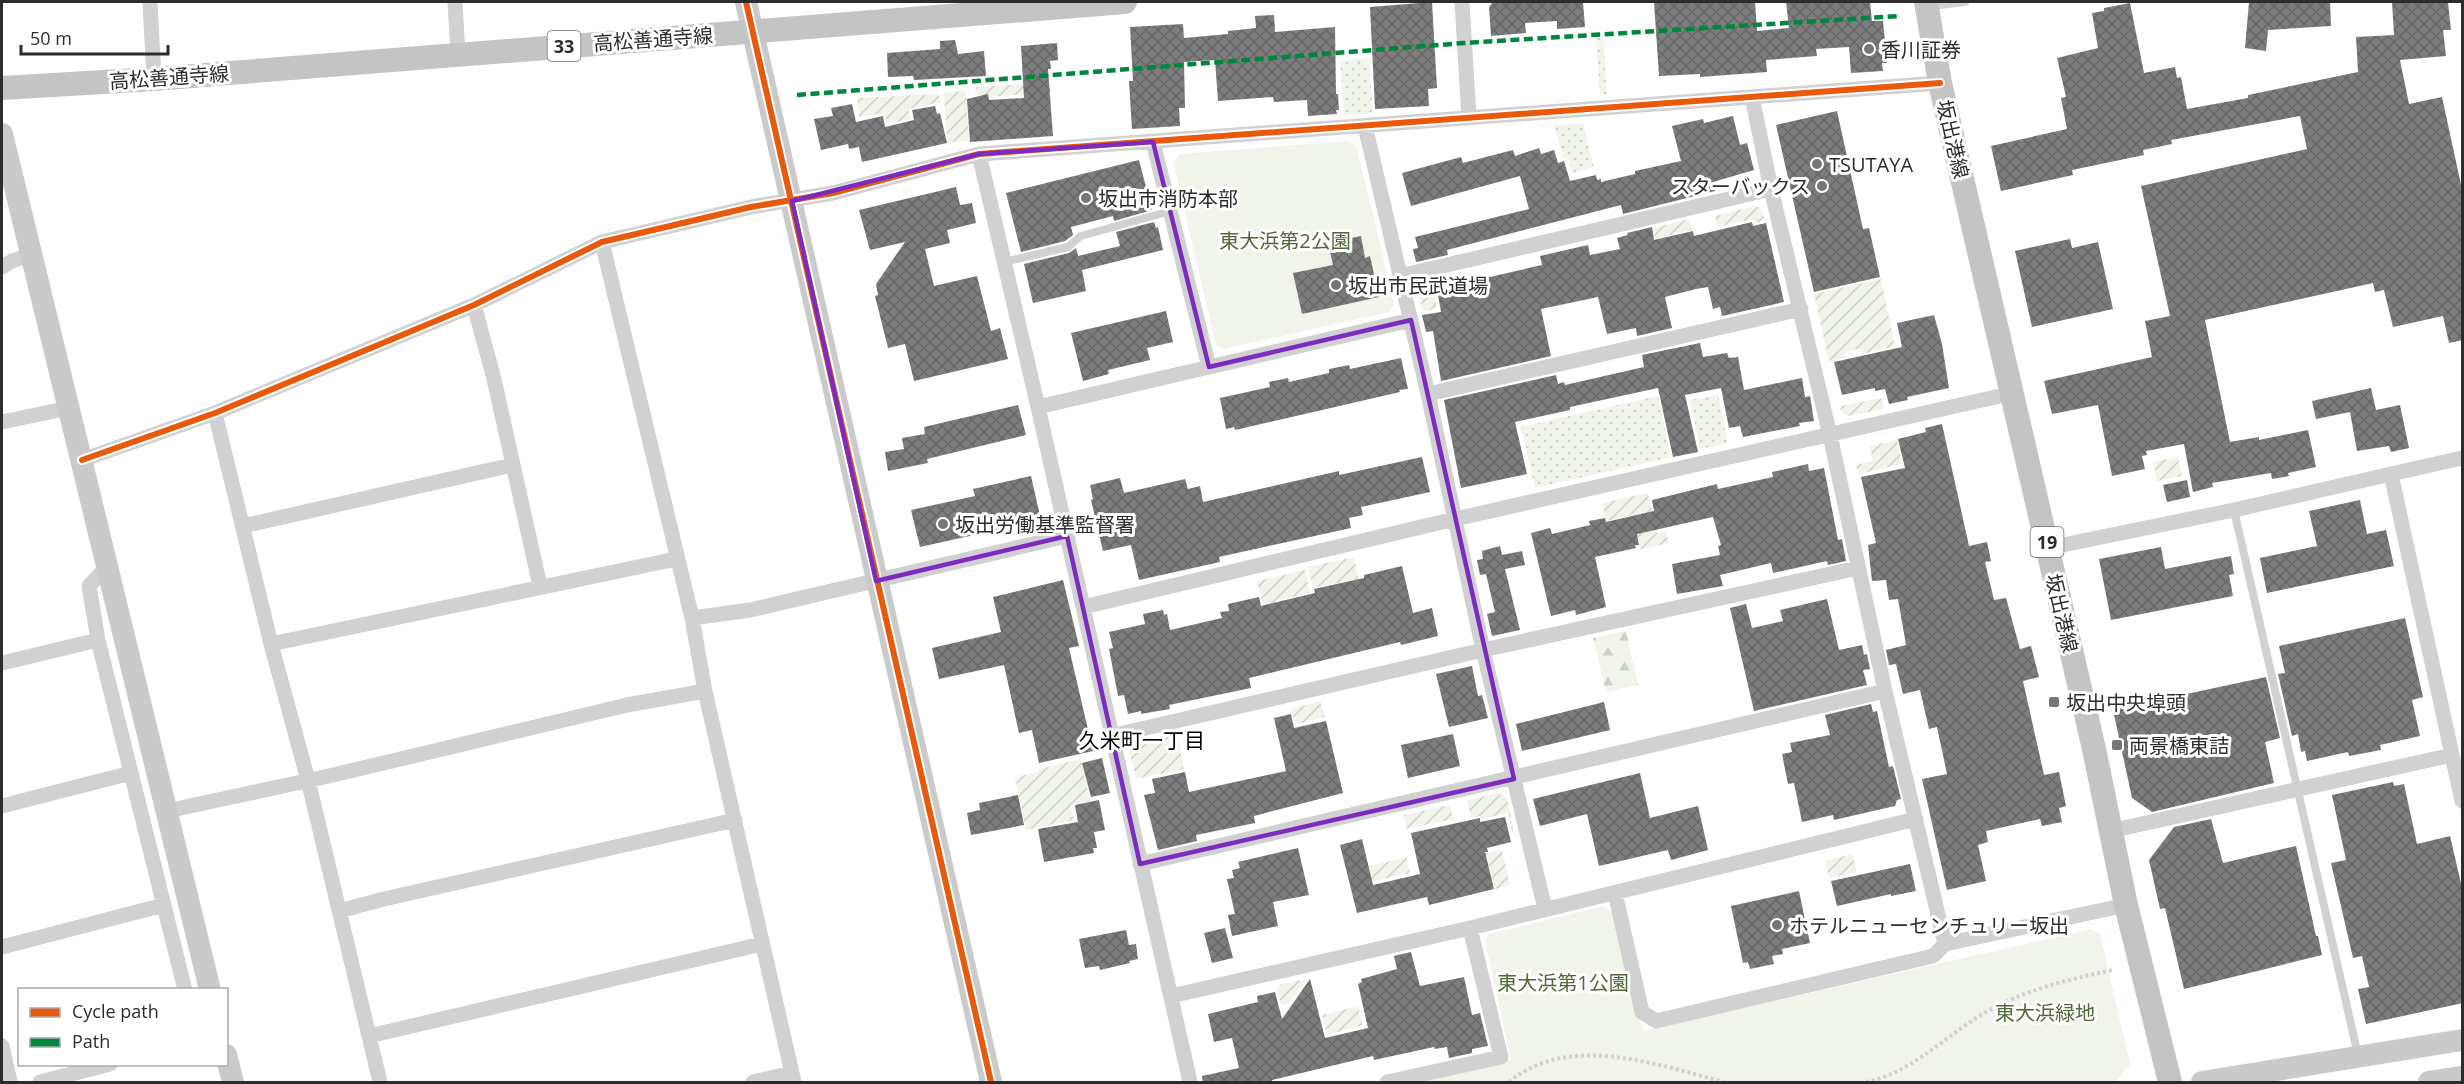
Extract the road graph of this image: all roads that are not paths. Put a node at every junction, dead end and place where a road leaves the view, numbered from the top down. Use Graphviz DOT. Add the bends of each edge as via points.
graph roads {
  1 [pos="150,2"];
  2 [pos="455,2"];
  3 [pos="746,2"];
  4 [pos="1125,2"];
  5 [pos="1462,2"];
  6 [pos="1965,2"];
  7 [pos="1077,3"];
  8 [pos="1926,4"];
  9 [pos="752,32"];
  10 [pos="458,54"];
  11 [pos="154,79"];
  12 [pos="1940,83"];
  13 [pos="2,88"];
  14 [pos="1752,98"];
  15 [pos="1469,118"];
  16 [pos="1365,126"];
  17 [pos="2,134"];
  18 [pos="1153,142"];
  19 [pos="979,154"];
  20 [pos="1771,189"];
  21 [pos="792,201"];
  22 [pos="1170,211"];
  23 [pos="602,242"];
  24 [pos="32,254"];
  25 [pos="1004,262"];
  26 [pos="2,267"];
  27 [pos="1400,276"];
  28 [pos="474,305"];
  29 [pos="1801,309"];
  30 [pos="1411,320"];
  31 [pos="1209,367"];
  32 [pos="2013,393"];
  33 [pos="1428,394"];
  34 [pos="1038,407"];
  35 [pos="69,408"];
  36 [pos="215,413"];
  37 [pos="2,422"];
  38 [pos="1830,435"];
  39 [pos="2463,458"];
  40 [pos="82,460"];
  41 [pos="512,465"];
  42 [pos="2391,474"];
  43 [pos="2234,510"];
  44 [pos="1455,519"];
  45 [pos="243,526"];
  46 [pos="1067,536"];
  47 [pos="2048,548"];
  48 [pos="676,559"];
  49 [pos="107,567"];
  50 [pos="1858,568"];
  51 [pos="876,581"];
  52 [pos="540,586"];
  53 [pos="1083,607"];
  54 [pos="692,618"];
  55 [pos="98,640"];
  56 [pos="271,644"];
  57 [pos="1484,650"];
  58 [pos="2,663"];
  59 [pos="705,691"];
  60 [pos="1885,691"];
  61 [pos="1111,736"];
  62 [pos="2452,755"];
  63 [pos="131,773"];
  64 [pos="1514,779"];
  65 [pos="308,780"];
  66 [pos="2298,790"];
  67 [pos="2463,801"];
  68 [pos="2,806"];
  69 [pos="167,811"];
  70 [pos="1916,819"];
  71 [pos="735,820"];
  72 [pos="2110,831"];
  73 [pos="1140,864"];
  74 [pos="1615,893"];
  75 [pos="164,905"];
  76 [pos="2127,905"];
  77 [pos="1545,909"];
  78 [pos="339,911"];
  79 [pos="1470,928"];
  80 [pos="1945,944"];
  81 [pos="762,945"];
  82 [pos="2,947"];
  83 [pos="185,988"];
  84 [pos="210,988"];
  85 [pos="1171,996"];
  86 [pos="369,1036"];
  87 [pos="2463,1040"];
  88 [pos="2,1046"];
  89 [pos="2358,1057"];
  90 [pos="228,1064"];
  91 [pos="106,1066"];
  92 [pos="793,1078"];
  93 [pos="2458,1078"];
  94 [pos="10,1083"];
  95 [pos="40,1083"];
  96 [pos="233,1083"];
  97 [pos="380,1083"];
  98 [pos="753,1083"];
  99 [pos="991,1083"];
  100 [pos="1190,1083"];
  101 [pos="1388,1083"];
  102 [pos="2170,1083"];
  103 [pos="2202,1083"];
  104 [pos="2429,1083"];
  1 -- 11 [label="street"];
  2 -- 10 [label="street"];
  3 -- 9 [label="street"];
  4 -- 7 [label="main road, 高松善通寺線 / 33"];
  5 -- 15 [label="street"];
  6 -- 8 [label="lane"];
  7 -- 9 [label="main road, 高松善通寺線 / 33"];
  8 -- 12 [label="main road, 坂出港線 / 19"];
  9 -- 10 [label="main road, 高松善通寺線 / 33"];
  9 -- 21 [label="street"];
  10 -- 11 [label="main road, 高松善通寺線 / 33"];
  11 -- 13 [label="main road, 高松善通寺線 / 33"];
  12 -- 14 [label="street"];
  12 -- 32 [label="main road, 坂出港線 / 19"];
  14 -- 15 [label="street"];
  14 -- 20 [label="street"];
  15 -- 16 [label="street"];
  16 -- 18 [label="street"];
  16 -- 27 [label="street"];
  17 -- 24 [label="street"];
  18 -- 19 [label="street"];
  18 -- 22 [label="street"];
  19 -- 21 [label="street"];
  19 -- 25 [label="street"];
  20 -- 27 [label="street"];
  20 -- 29 [label="street"];
  21 -- 23 [label="street"];
  21 -- 51 [label="street"];
  22 -- 25 [label="lane" via="1081,236 1068,247"];
  22 -- 31 [label="street"];
  23 -- 28 [label="street"];
  23 -- 48 [label="street"];
  24 -- 26 [label="street"];
  24 -- 35 [label="street"];
  25 -- 34 [label="street"];
  27 -- 30 [label="street"];
  28 -- 36 [label="street"];
  28 -- 41 [label="street"];
  29 -- 33 [label="street"];
  29 -- 38 [label="street"];
  30 -- 31 [label="street"];
  30 -- 33 [label="street"];
  31 -- 34 [label="street"];
  32 -- 38 [label="street"];
  32 -- 47 [label="main road, 坂出港線 / 19"];
  33 -- 44 [label="street"];
  34 -- 46 [label="street"];
  35 -- 37 [label="street"];
  35 -- 40 [label="street"];
  36 -- 40 [label="street"];
  36 -- 45 [label="street"];
  38 -- 44 [label="street"];
  38 -- 50 [label="street"];
  39 -- 42 [label="street"];
  40 -- 49 [label="street"];
  41 -- 45 [label="street"];
  41 -- 52 [label="street"];
  42 -- 43 [label="street"];
  42 -- 62 [label="street"];
  43 -- 47 [label="street"];
  43 -- 66 [label="lane"];
  44 -- 53 [label="street"];
  44 -- 57 [label="street"];
  45 -- 56 [label="street"];
  46 -- 51 [label="street"];
  46 -- 53 [label="street"];
  47 -- 72 [label="main road, 坂出港線 / 19"];
  48 -- 52 [label="street"];
  48 -- 54 [label="street"];
  49 -- 55 [label="street" via="89,586"];
  49 -- 69 [label="street"];
  50 -- 57 [label="street"];
  50 -- 60 [label="street"];
  51 -- 54 [label="street" via="750,610"];
  51 -- 99 [label="street"];
  52 -- 56 [label="street"];
  53 -- 61 [label="street"];
  54 -- 59 [label="street"];
  55 -- 58 [label="street"];
  55 -- 63 [label="street"];
  56 -- 65 [label="street"];
  57 -- 61 [label="street"];
  57 -- 64 [label="street"];
  59 -- 65 [label="street" via="627,705"];
  59 -- 71 [label="street"];
  60 -- 64 [label="street"];
  60 -- 70 [label="street"];
  61 -- 73 [label="street"];
  62 -- 66 [label="street"];
  62 -- 67 [label="street"];
  63 -- 68 [label="street"];
  63 -- 75 [label="street"];
  64 -- 73 [label="street"];
  64 -- 77 [label="street"];
  65 -- 69 [label="street"];
  65 -- 78 [label="street"];
  66 -- 72 [label="street"];
  66 -- 89 [label="lane"];
  69 -- 84 [label="street"];
  70 -- 74 [label="street"];
  70 -- 80 [label="street"];
  71 -- 78 [label="street"];
  71 -- 81 [label="street"];
  72 -- 76 [label="main road, 坂出港線 / 19"];
  73 -- 85 [label="street"];
  74 -- 77 [label="street"];
  74 -- 80 [label="street" via="1642,1012 1656,1021 1933,956"];
  75 -- 82 [label="street"];
  75 -- 83 [label="street"];
  76 -- 80 [label="street"];
  76 -- 102 [label="main road, 坂出港線 / 19"];
  77 -- 79 [label="street"];
  78 -- 86 [label="street"];
  79 -- 85 [label="street"];
  79 -- 101 [label="street" via="1501,1058"];
  81 -- 86 [label="street"];
  81 -- 92 [label="street"];
  85 -- 100 [label="street"];
  86 -- 97 [label="street"];
  87 -- 89 [label="street"];
  88 -- 94 [label="street"];
  89 -- 103 [label="street"];
  90 -- 96 [label="street"];
  91 -- 95 [label="street"];
  92 -- 98 [label="street"];
  93 -- 104 [label="street"];
}
